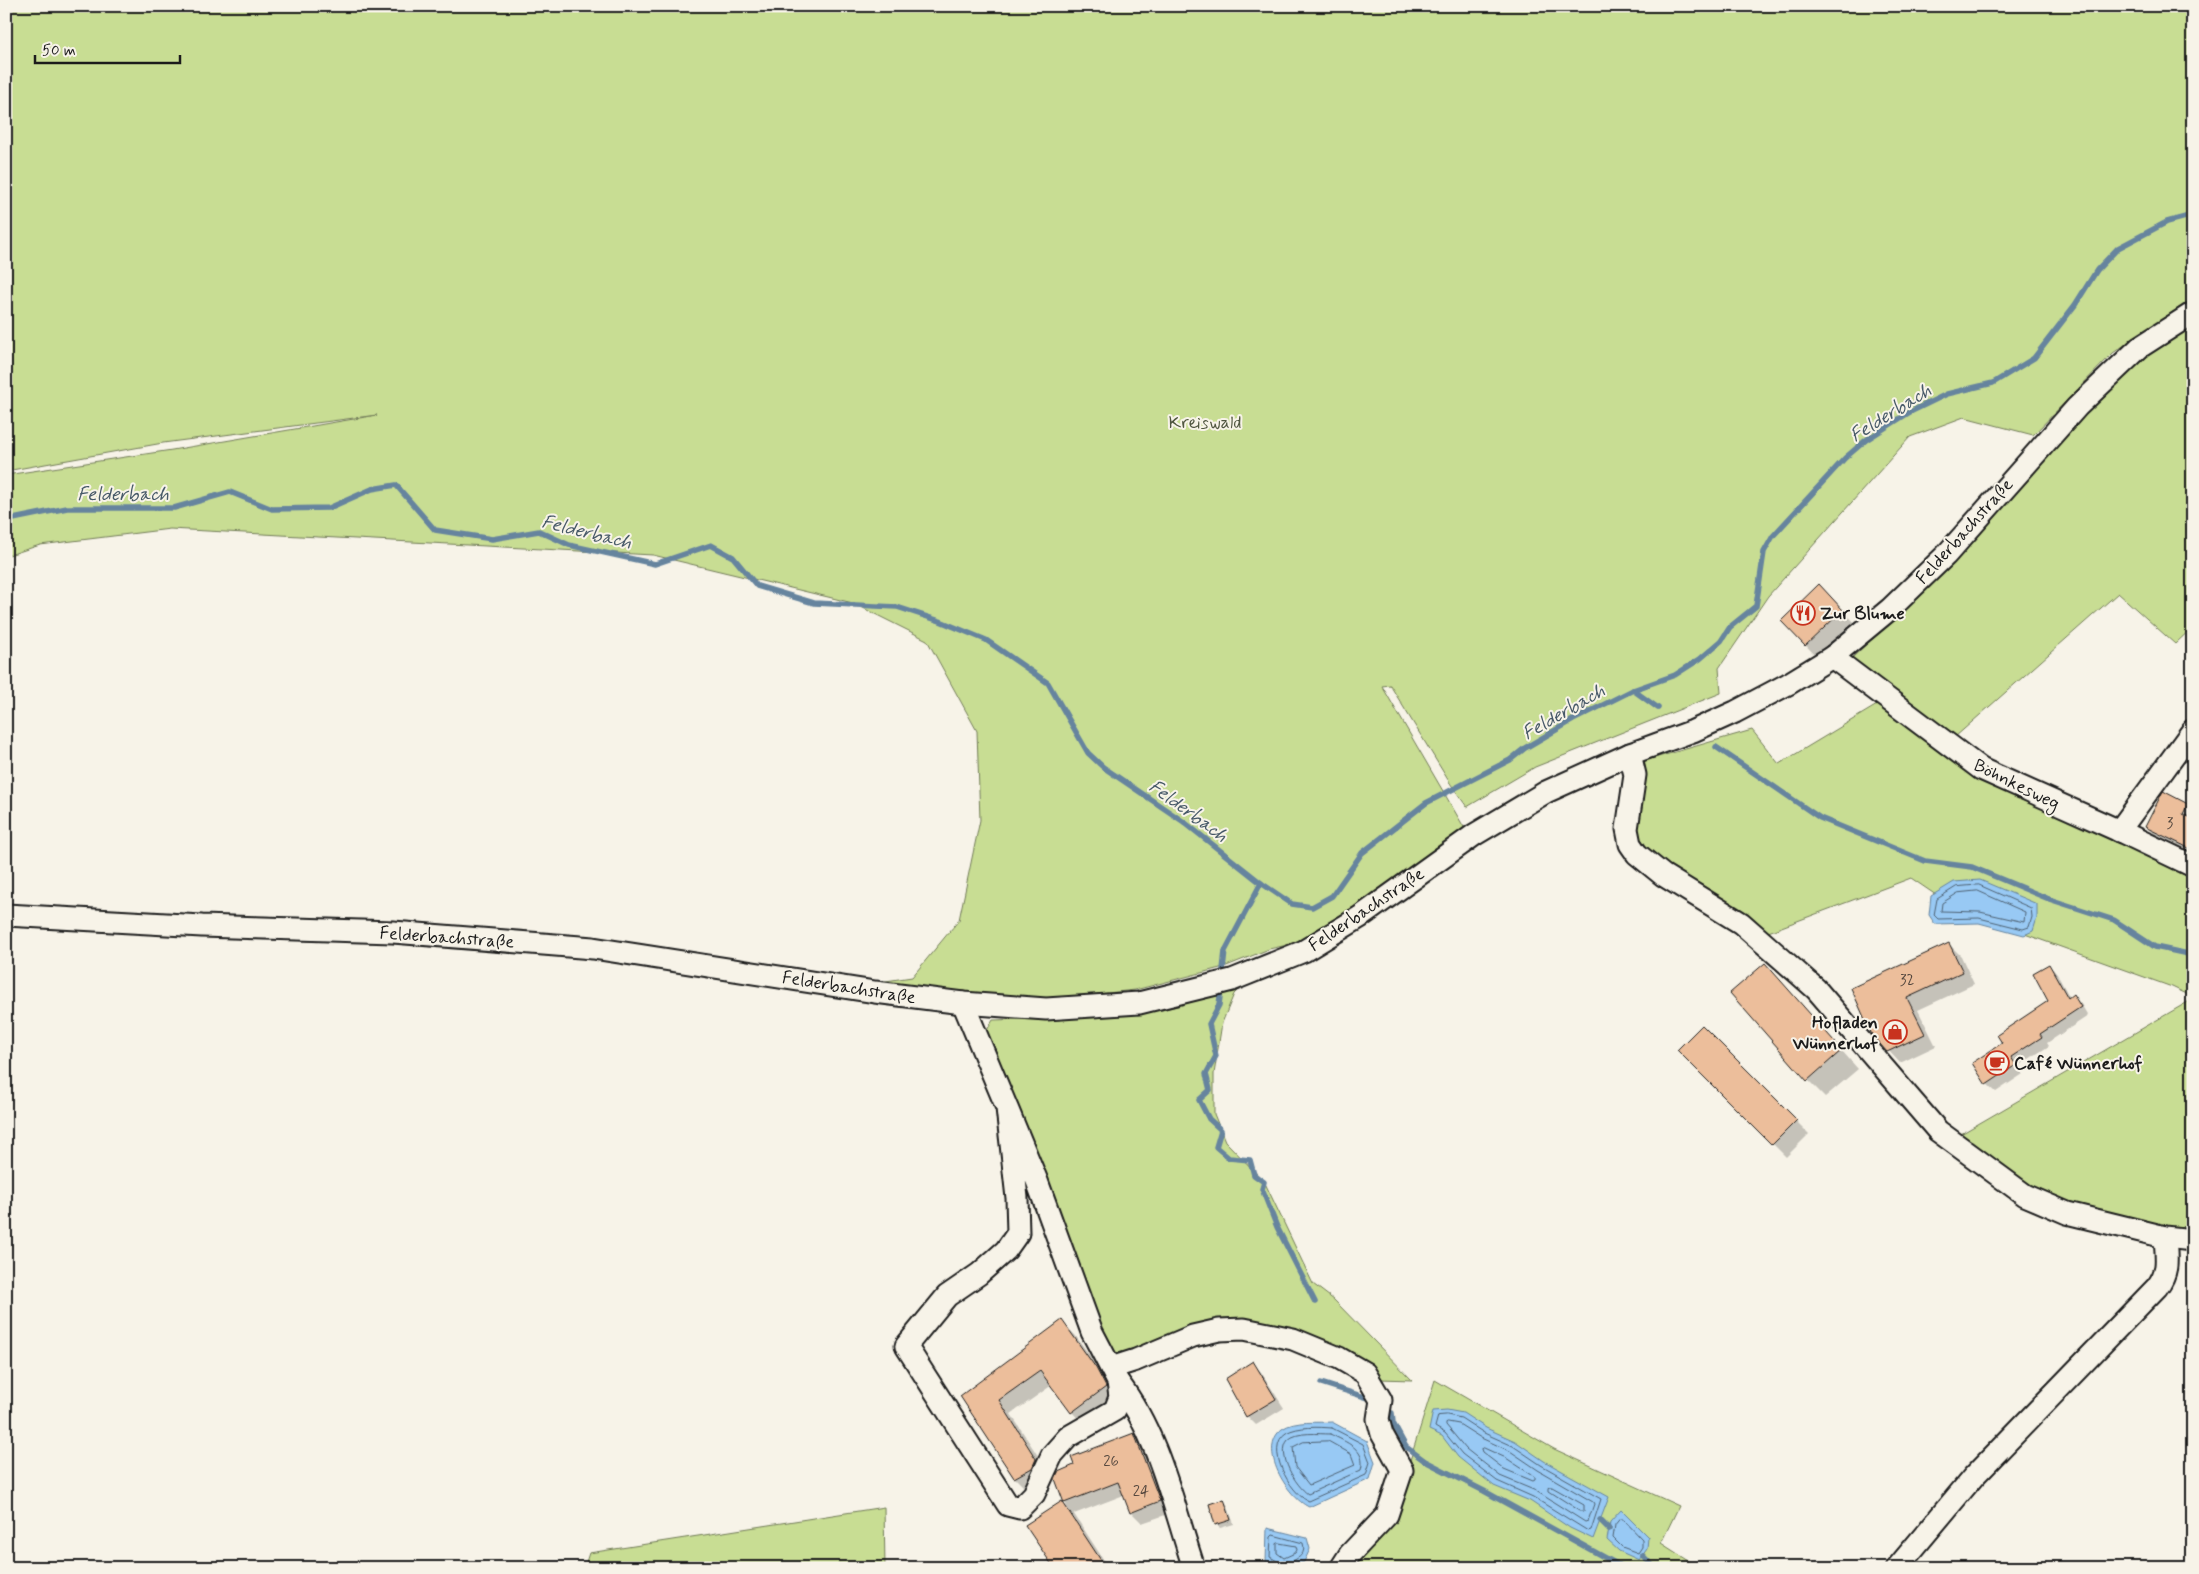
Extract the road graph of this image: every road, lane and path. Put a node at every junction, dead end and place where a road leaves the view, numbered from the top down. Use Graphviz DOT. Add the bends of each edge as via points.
graph roads {
  1 [pos="2193,313"];
  2 [pos="1832,657"];
  3 [pos="2193,730"];
  4 [pos="1630,754"];
  5 [pos="2184,761"];
  6 [pos="2119,831"];
  7 [pos="2193,866"];
  8 [pos="6,915"];
  9 [pos="963,1003"];
  10 [pos="1007,1108"];
  11 [pos="2165,1237"];
  12 [pos="2193,1240"];
  13 [pos="1114,1375"];
  14 [pos="1194,1568"];
  15 [pos="1341,1568"];
  16 [pos="1898,1568"];
  1 -- 2 [label="street, Felderbachstraße" via="2140,347 2077,407 1946,555 1890,610"];
  2 -- 4 [label="street, Felderbachstraße" via="1735,712"];
  2 -- 6 [label="street, Böhnkesweg" via="1981,769"];
  3 -- 5 [label="street"];
  4 -- 9 [label="street, Felderbachstraße" via="1546,792 1474,835 1360,917 1304,951 1232,980 1139,1003 1046,1009"];
  4 -- 11 [label="street" via="1634,775 1627,829 1630,844 1637,854 1663,875 1742,923 1816,989 1938,1131 2025,1194 2067,1213"];
  5 -- 6 [label="street"];
  6 -- 7 [label="street, Böhnkesweg"];
  8 -- 9 [label="street, Felderbachstraße" via="403,933 593,948"];
  9 -- 10 [label="street"];
  10 -- 13 [label="street" via="1092,1332"];
  10 -- 13 [label="street" via="1018,1233 1006,1250 979,1274 947,1296 906,1346 1008,1505 1020,1508 1034,1494 1052,1455 1068,1437 1115,1410 1120,1397"];
  11 -- 12 [label="street"];
  11 -- 16 [label="street" via="2167,1264 2157,1287 1974,1476"];
  13 -- 14 [label="street" via="1153,1441"];
  13 -- 15 [label="street" via="1136,1360 1193,1336 1244,1329 1293,1339 1365,1373 1381,1400 1378,1419 1382,1434 1402,1470 1387,1514"];
}
